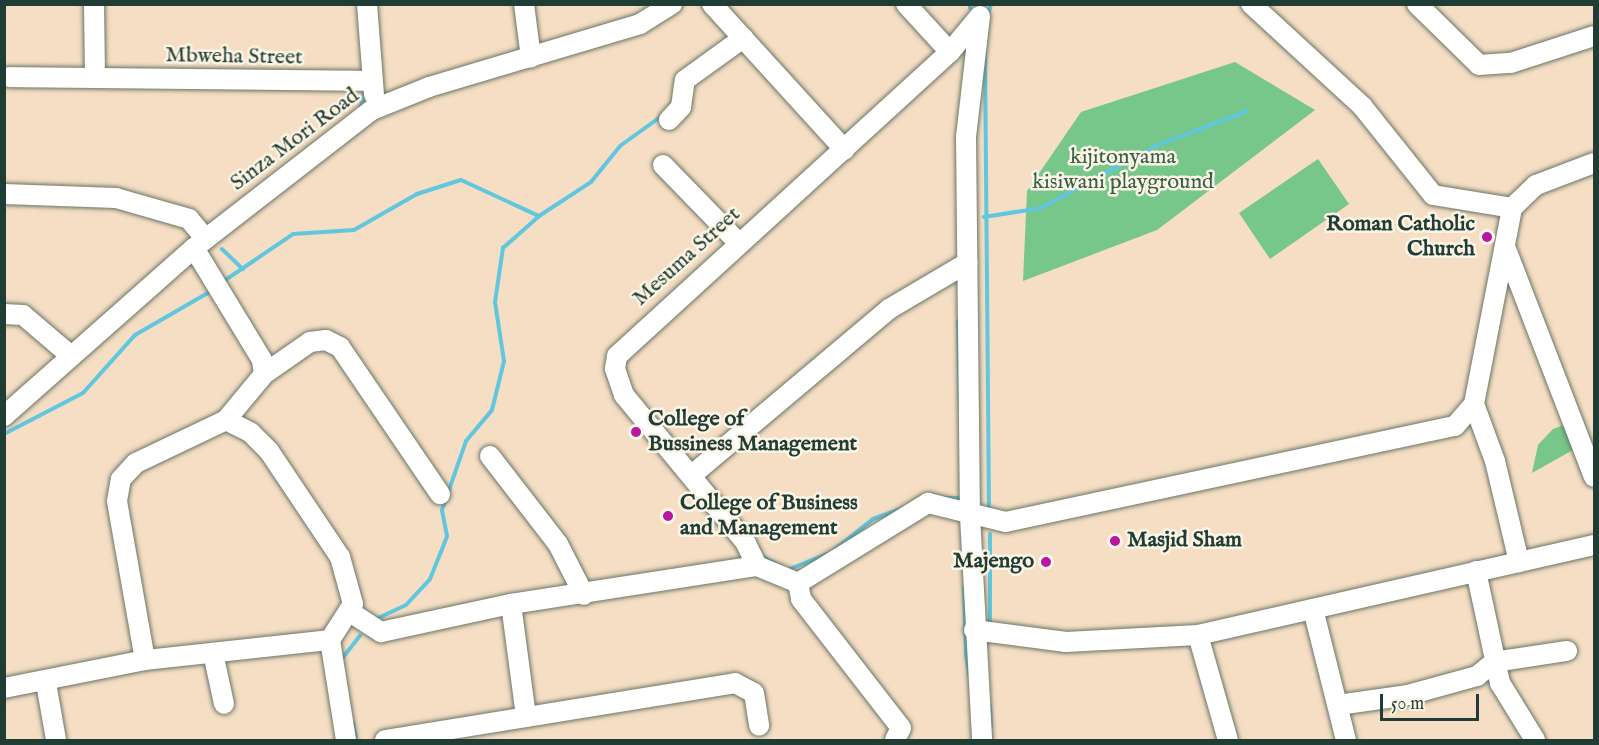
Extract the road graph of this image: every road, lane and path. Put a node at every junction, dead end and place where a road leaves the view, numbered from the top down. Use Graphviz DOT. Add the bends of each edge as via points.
graph roads {
  1 [pos="94,4"];
  2 [pos="367,4"];
  3 [pos="524,4"];
  4 [pos="712,4"];
  5 [pos="906,4"];
  6 [pos="1251,4"];
  7 [pos="1417,4"];
  8 [pos="668,6"];
  9 [pos="981,11"];
  10 [pos="1594,36"];
  11 [pos="743,38"];
  12 [pos="950,52"];
  13 [pos="531,58"];
  14 [pos="9,77"];
  15 [pos="95,77"];
  16 [pos="372,81"];
  17 [pos="372,110"];
  18 [pos="669,120"];
  19 [pos="845,150"];
  20 [pos="1594,163"];
  21 [pos="663,165"];
  22 [pos="4,194"];
  23 [pos="1512,207"];
  24 [pos="738,242"];
  25 [pos="200,243"];
  26 [pos="1506,249"];
  27 [pos="967,263"];
  28 [pos="4,314"];
  29 [pos="71,356"];
  30 [pos="264,374"];
  31 [pos="1474,404"];
  32 [pos="4,416"];
  33 [pos="226,420"];
  34 [pos="490,456"];
  35 [pos="692,475"];
  36 [pos="1594,477"];
  37 [pos="440,494"];
  38 [pos="970,516"];
  39 [pos="1594,545"];
  40 [pos="1519,562"];
  41 [pos="757,566"];
  42 [pos="1476,571"];
  43 [pos="798,583"];
  44 [pos="584,595"];
  45 [pos="511,604"];
  46 [pos="1313,609"];
  47 [pos="350,612"];
  48 [pos="974,630"];
  49 [pos="1198,635"];
  50 [pos="330,640"];
  51 [pos="1567,651"];
  52 [pos="213,652"];
  53 [pos="145,660"];
  54 [pos="1494,662"];
  55 [pos="46,683"];
  56 [pos="4,688"];
  57 [pos="224,704"];
  58 [pos="1338,705"];
  59 [pos="526,717"];
  60 [pos="759,726"];
  61 [pos="56,741"];
  62 [pos="346,741"];
  63 [pos="385,741"];
  64 [pos="895,741"];
  65 [pos="982,741"];
  66 [pos="1228,741"];
  67 [pos="1346,741"];
  68 [pos="1535,741"];
  1 -- 15 [label="street"];
  2 -- 16 [label="street"];
  3 -- 13 [label="street"];
  4 -- 11 [label="street"];
  5 -- 12 [label="street"];
  6 -- 23 [label="street" via="1362,106 1433,195"];
  7 -- 10 [label="street" via="1479,65 1511,63"];
  8 -- 13 [label="street, Sinza Mori Road" via="640,24"];
  9 -- 12 [label="street, Mesuma Street"];
  9 -- 27 [label="street" via="966,137"];
  11 -- 18 [label="street" via="684,80 681,107"];
  11 -- 19 [label="street"];
  12 -- 19 [label="street, Mesuma Street"];
  13 -- 17 [label="street, Sinza Mori Road"];
  14 -- 15 [label="street, Mbweha Street"];
  15 -- 16 [label="street, Mbweha Street"];
  16 -- 17 [label="street"];
  17 -- 25 [label="street, Sinza Mori Road"];
  19 -- 24 [label="street, Mesuma Street"];
  20 -- 23 [label="street" via="1536,185"];
  21 -- 24 [label="street"];
  22 -- 25 [label="street" via="116,198 189,219"];
  23 -- 26 [label="street"];
  24 -- 35 [label="street, Mesuma Street" via="617,356 615,369 624,394"];
  25 -- 29 [label="street, Sinza Mori Road"];
  25 -- 30 [label="street" via="262,360"];
  26 -- 31 [label="street"];
  26 -- 36 [label="street"];
  27 -- 35 [label="street" via="889,309"];
  27 -- 38 [label="street"];
  28 -- 29 [label="street" via="31,320"];
  29 -- 32 [label="street, Sinza Mori Road"];
  30 -- 33 [label="street"];
  30 -- 37 [label="street" via="310,342 334,342"];
  31 -- 38 [label="street" via="1463,420 1445,429 1034,517 1006,522"];
  31 -- 40 [label="street" via="1495,461"];
  33 -- 47 [label="street" via="251,433 268,451 340,557 353,596"];
  33 -- 53 [label="street" via="136,463 121,479 117,501"];
  34 -- 44 [label="street" via="558,544"];
  35 -- 41 [label="street, Mesuma Street" via="746,543"];
  38 -- 43 [label="street" via="940,504 920,506"];
  38 -- 48 [label="street"];
  39 -- 40 [label="street"];
  40 -- 42 [label="street"];
  41 -- 43 [label="street"];
  41 -- 44 [label="street"];
  42 -- 46 [label="street"];
  42 -- 54 [label="street"];
  43 -- 64 [label="street" via="801,599 900,728"];
  44 -- 45 [label="street"];
  45 -- 47 [label="street" via="381,632"];
  45 -- 59 [label="street"];
  46 -- 49 [label="street"];
  46 -- 58 [label="street"];
  47 -- 50 [label="street"];
  48 -- 49 [label="street" via="1066,642"];
  48 -- 65 [label="street"];
  49 -- 66 [label="street"];
  50 -- 52 [label="street"];
  50 -- 62 [label="street"];
  51 -- 54 [label="street"];
  52 -- 53 [label="street"];
  52 -- 57 [label="street"];
  53 -- 55 [label="street"];
  54 -- 58 [label="street" via="1477,676 1408,695"];
  54 -- 68 [label="street" via="1509,700"];
  55 -- 56 [label="street"];
  55 -- 61 [label="street"];
  58 -- 67 [label="street"];
  59 -- 60 [label="street" via="735,683 754,693"];
  59 -- 63 [label="street"];
}
